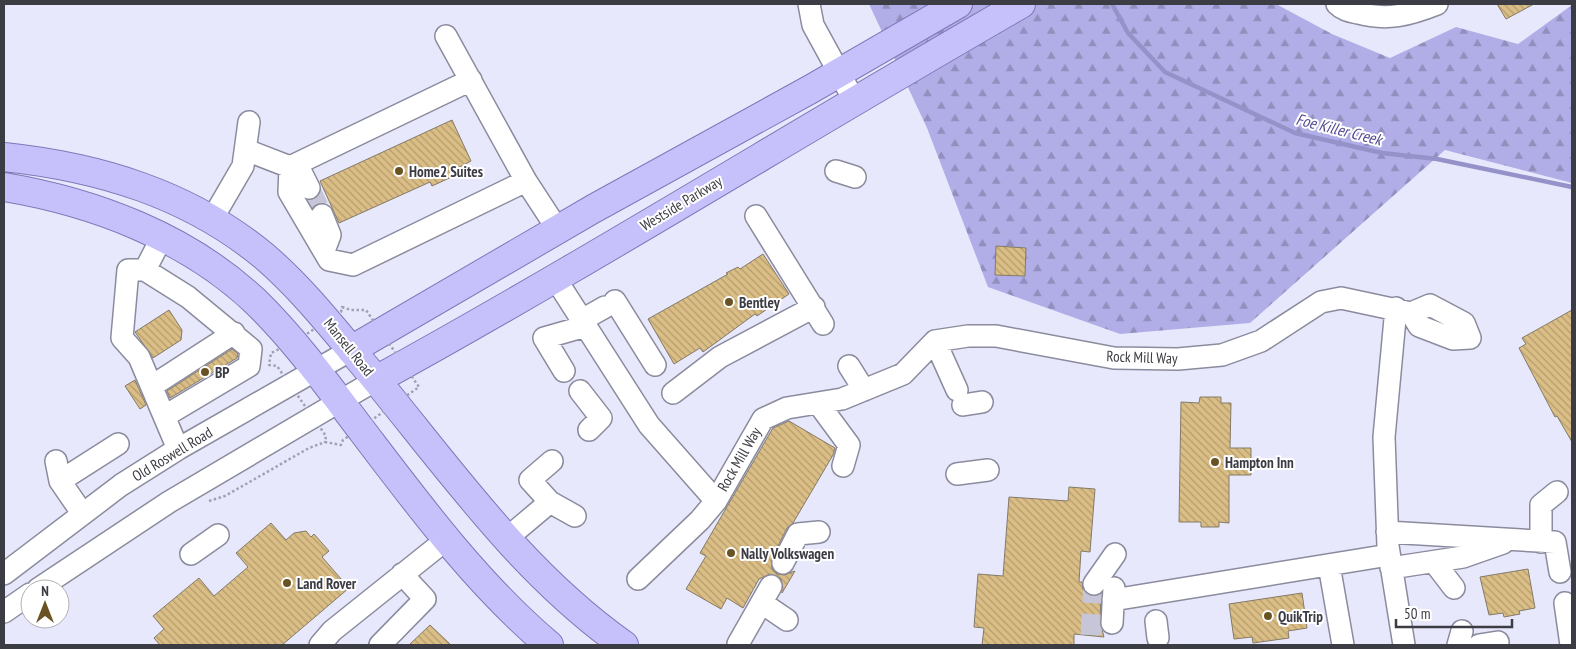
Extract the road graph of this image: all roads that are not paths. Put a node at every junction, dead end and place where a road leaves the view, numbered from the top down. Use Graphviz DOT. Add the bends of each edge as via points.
graph roads {
  1 [pos="809,4"];
  2 [pos="958,4"];
  3 [pos="1021,4"];
  4 [pos="1337,4"];
  5 [pos="1437,4"];
  6 [pos="446,36"];
  7 [pos="839,72"];
  8 [pos="471,80"];
  9 [pos="854,100"];
  10 [pos="249,122"];
  11 [pos="246,150"];
  12 [pos="4,157"];
  13 [pos="293,166"];
  14 [pos="526,181"];
  15 [pos="4,187"];
  16 [pos="309,188"];
  17 [pos="322,215"];
  18 [pos="756,216"];
  19 [pos="211,221"];
  20 [pos="558,230"];
  21 [pos="162,237"];
  22 [pos="324,251"];
  23 [pos="145,270"];
  24 [pos="555,278"];
  25 [pos="584,323"];
  26 [pos="234,333"];
  27 [pos="935,341"];
  28 [pos="351,350"];
  29 [pos="655,365"];
  30 [pos="849,366"];
  31 [pos="316,370"];
  32 [pos="564,370"];
  33 [pos="376,380"];
  34 [pos="152,386"];
  35 [pos="864,390"];
  36 [pos="580,391"];
  37 [pos="688,394"];
  38 [pos="967,399"];
  39 [pos="339,400"];
  40 [pos="818,403"];
  41 [pos="165,416"];
  42 [pos="589,430"];
  43 [pos="118,444"];
  44 [pos="178,449"];
  45 [pos="552,461"];
  46 [pos="843,466"];
  47 [pos="988,470"];
  48 [pos="957,474"];
  49 [pos="1557,492"];
  50 [pos="716,500"];
  51 [pos="550,502"];
  52 [pos="82,513"];
  53 [pos="575,516"];
  54 [pos="819,532"];
  55 [pos="1387,532"];
  56 [pos="218,535"];
  57 [pos="446,538"];
  58 [pos="506,538"];
  59 [pos="1513,539"];
  60 [pos="1556,543"];
  61 [pos="191,554"];
  62 [pos="1115,554"];
  63 [pos="1463,557"];
  64 [pos="1390,562"];
  65 [pos="1434,562"];
  66 [pos="783,563"];
  67 [pos="1329,565"];
  68 [pos="1560,572"];
  69 [pos="4,574"];
  70 [pos="402,574"];
  71 [pos="53,579"];
  72 [pos="638,579"];
  73 [pos="1107,590"];
  74 [pos="20,601"];
  75 [pos="1565,603"];
  76 [pos="4,612"];
  77 [pos="787,620"];
  78 [pos="1112,623"];
  79 [pos="738,644"];
  80 [pos="320,645"];
  81 [pos="380,645"];
  82 [pos="549,645"];
  83 [pos="624,645"];
  84 [pos="1343,645"];
  85 [pos="1404,645"];
  86 [pos="1571,645"];
  1 -- 7 [label="street" via="813,25"];
  2 -- 7 [label="main road"];
  3 -- 9 [label="main road, Westside Parkway"];
  4 -- 5 [label="street" via="1343,9 1376,18 1410,14"];
  6 -- 8 [label="street"];
  7 -- 9 [label="street"];
  7 -- 20 [label="main road"];
  8 -- 13 [label="street"];
  8 -- 14 [label="street"];
  9 -- 24 [label="main road, Westside Parkway"];
  10 -- 11 [label="street"];
  11 -- 13 [label="street"];
  11 -- 19 [label="street" via="243,166"];
  12 -- 19 [label="main road, Mansell Road" via="96,171 187,206"];
  13 -- 16 [label="street"];
  13 -- 22 [label="street" via="289,192"];
  14 -- 20 [label="street"];
  14 -- 22 [label="street" via="353,265 330,260"];
  15 -- 21 [label="main road" via="66,200 113,215"];
  17 -- 22 [label="street" via="330,235"];
  18 -- 37 [label="street" via="818,316 720,357 673,393"];
  19 -- 28 [label="main road, Mansell Road" via="263,256 300,290"];
  20 -- 28 [label="main road"];
  21 -- 23 [label="street"];
  21 -- 31 [label="main road" via="211,267 253,300"];
  23 -- 26 [label="street" via="188,297"];
  23 -- 34 [label="street" via="128,270 122,338 139,357"];
  24 -- 25 [label="street"];
  24 -- 33 [label="main road, Westside Parkway"];
  25 -- 29 [label="street" via="610,304"];
  25 -- 32 [label="street" via="544,338"];
  25 -- 50 [label="street" via="649,425"];
  26 -- 34 [label="street"];
  26 -- 41 [label="street" via="251,349 249,366"];
  27 -- 35 [label="street, Rock Mill Way" via="903,374"];
  27 -- 38 [label="street"];
  27 -- 55 [label="street, Rock Mill Way" via="996,336 1114,358 1178,359 1222,355 1261,340 1322,302 1341,298 1404,311 1384,438"];
  28 -- 31 [label="street, Old Roswell Road"];
  28 -- 33 [label="main road, Mansell Road"];
  30 -- 35 [label="street"];
  31 -- 39 [label="main road"];
  31 -- 44 [label="street, Old Roswell Road"];
  33 -- 39 [label="street, Westside Parkway"];
  33 -- 58 [label="main road, Mansell Road"];
  34 -- 41 [label="street"];
  35 -- 40 [label="street, Rock Mill Way" via="842,399"];
  36 -- 42 [label="street" via="602,418"];
  39 -- 57 [label="main road"];
  39 -- 71 [label="street" via="169,502"];
  40 -- 46 [label="street" via="849,446"];
  40 -- 50 [label="street, Rock Mill Way" via="787,408 763,419"];
  41 -- 44 [label="street"];
  43 -- 52 [label="street" via="58,471"];
  44 -- 52 [label="street, Old Roswell Road"];
  45 -- 51 [label="street" via="530,480"];
  47 -- 48 [label="street"];
  49 -- 60 [label="street" via="1541,506"];
  50 -- 72 [label="street, Rock Mill Way" via="700,520"];
  51 -- 53 [label="street"];
  51 -- 58 [label="street"];
  52 -- 69 [label="street, Old Roswell Road"];
  54 -- 66 [label="street" via="798,534"];
  55 -- 59 [label="street"];
  55 -- 64 [label="street, Rock Mill Way"];
  56 -- 61 [label="street"];
  57 -- 70 [label="street"];
  57 -- 82 [label="main road" via="504,604"];
  58 -- 83 [label="main road, Mansell Road" via="594,624"];
  59 -- 60 [label="street"];
  59 -- 63 [label="street"];
  60 -- 68 [label="street"];
  62 -- 73 [label="street"];
  63 -- 65 [label="street"];
  63 -- 65 [label="street" via="1454,588"];
  64 -- 65 [label="street"];
  64 -- 67 [label="street"];
  64 -- 85 [label="street, Rock Mill Way"];
  67 -- 73 [label="street"];
  67 -- 84 [label="street"];
  70 -- 80 [label="street" via="332,631"];
  70 -- 81 [label="street" via="425,599"];
  73 -- 78 [label="street"];
  74 -- 76 [label="street"];
  75 -- 86 [label="street"];
  77 -- 79 [label="street" via="766,594"];
}
